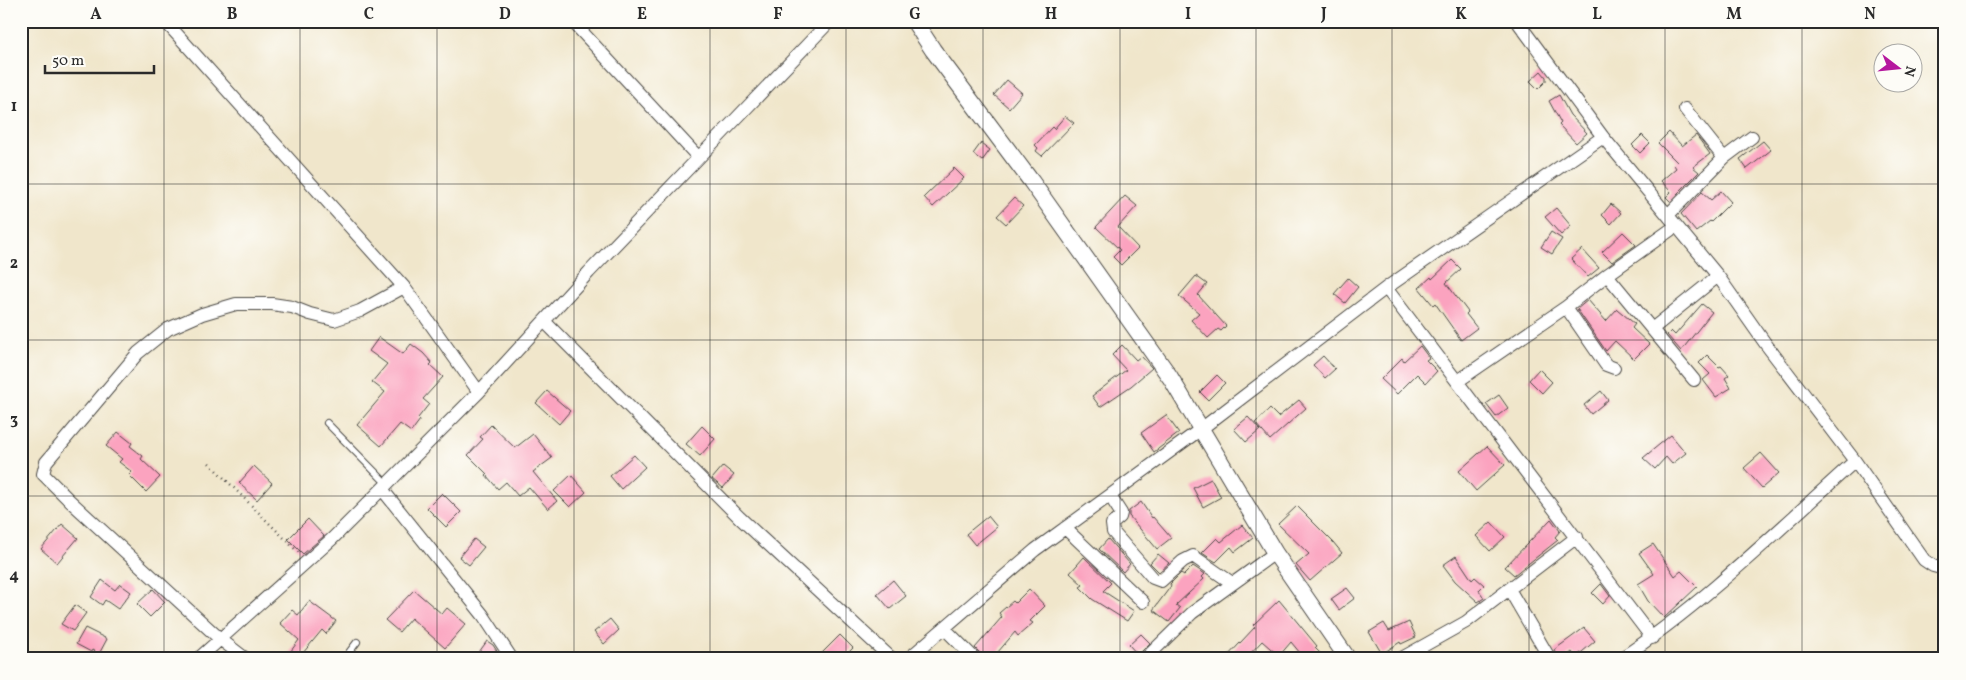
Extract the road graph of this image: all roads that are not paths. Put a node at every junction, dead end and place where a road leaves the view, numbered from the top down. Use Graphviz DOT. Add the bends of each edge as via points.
graph roads {
  1 [pos="165,21"];
  2 [pos="572,21"];
  3 [pos="830,21"];
  4 [pos="914,21"];
  5 [pos="1517,21"];
  6 [pos="1685,109"];
  7 [pos="1603,137"];
  8 [pos="1752,137"];
  9 [pos="698,157"];
  10 [pos="1724,158"];
  11 [pos="1668,215"];
  12 [pos="1676,226"];
  13 [pos="1606,276"];
  14 [pos="1718,276"];
  15 [pos="404,288"];
  16 [pos="1386,288"];
  17 [pos="1566,307"];
  18 [pos="544,321"];
  19 [pos="1652,329"];
  20 [pos="1614,368"];
  21 [pos="1694,380"];
  22 [pos="1458,381"];
  23 [pos="479,392"];
  24 [pos="327,423"];
  25 [pos="1201,430"];
  26 [pos="1855,462"];
  27 [pos="384,487"];
  28 [pos="1110,496"];
  29 [pos="1065,528"];
  30 [pos="1577,537"];
  31 [pos="1275,553"];
  32 [pos="1945,569"];
  33 [pos="1232,583"];
  34 [pos="1509,589"];
  35 [pos="1143,602"];
  36 [pos="944,628"];
  37 [pos="1652,638"];
  38 [pos="220,639"];
  39 [pos="357,642"];
  40 [pos="198,659"];
  41 [pos="246,659"];
  42 [pos="344,659"];
  43 [pos="512,659"];
  44 [pos="892,659"];
  45 [pos="908,659"];
  46 [pos="975,659"];
  47 [pos="1146,659"];
  48 [pos="1348,659"];
  49 [pos="1400,659"];
  50 [pos="1550,659"];
  51 [pos="1620,659"];
  1 -- 15 [label="street"];
  2 -- 9 [label="street"];
  3 -- 9 [label="street"];
  4 -- 25 [label="street" via="1165,370"];
  5 -- 7 [label="street"];
  6 -- 10 [label="street"];
  7 -- 11 [label="street"];
  7 -- 16 [label="street"];
  8 -- 10 [label="street"];
  9 -- 18 [label="street"];
  10 -- 11 [label="street"];
  11 -- 12 [label="street"];
  12 -- 13 [label="street"];
  12 -- 14 [label="street"];
  13 -- 17 [label="street"];
  13 -- 19 [label="street"];
  14 -- 19 [label="street"];
  14 -- 26 [label="street"];
  15 -- 23 [label="street"];
  15 -- 38 [label="street" via="334,320 292,307 236,304 168,329 138,353 46,462 43,474"];
  16 -- 22 [label="street"];
  16 -- 25 [label="street"];
  17 -- 20 [label="street" via="1606,366"];
  17 -- 22 [label="street"];
  18 -- 23 [label="street"];
  18 -- 44 [label="street" via="740,518"];
  19 -- 21 [label="street"];
  22 -- 30 [label="street"];
  23 -- 27 [label="street"];
  24 -- 27 [label="lane"];
  25 -- 28 [label="street"];
  25 -- 31 [label="street"];
  26 -- 32 [label="street" via="1924,560"];
  26 -- 37 [label="street" via="1691,608"];
  27 -- 38 [label="street" via="332,539"];
  27 -- 43 [label="street" via="483,615"];
  28 -- 29 [label="street"];
  28 -- 33 [label="street" via="1121,513 1112,524 1113,532 1153,578 1161,581 1193,556"];
  29 -- 35 [label="street"];
  29 -- 36 [label="street"];
  30 -- 34 [label="street"];
  30 -- 37 [label="street"];
  31 -- 33 [label="street"];
  31 -- 48 [label="street"];
  33 -- 47 [label="street" via="1192,613"];
  34 -- 49 [label="street" via="1466,622"];
  34 -- 50 [label="street"];
  36 -- 45 [label="street"];
  36 -- 46 [label="street"];
  37 -- 51 [label="street"];
  38 -- 40 [label="street"];
  38 -- 41 [label="street"];
  39 -- 42 [label="lane"];
}
